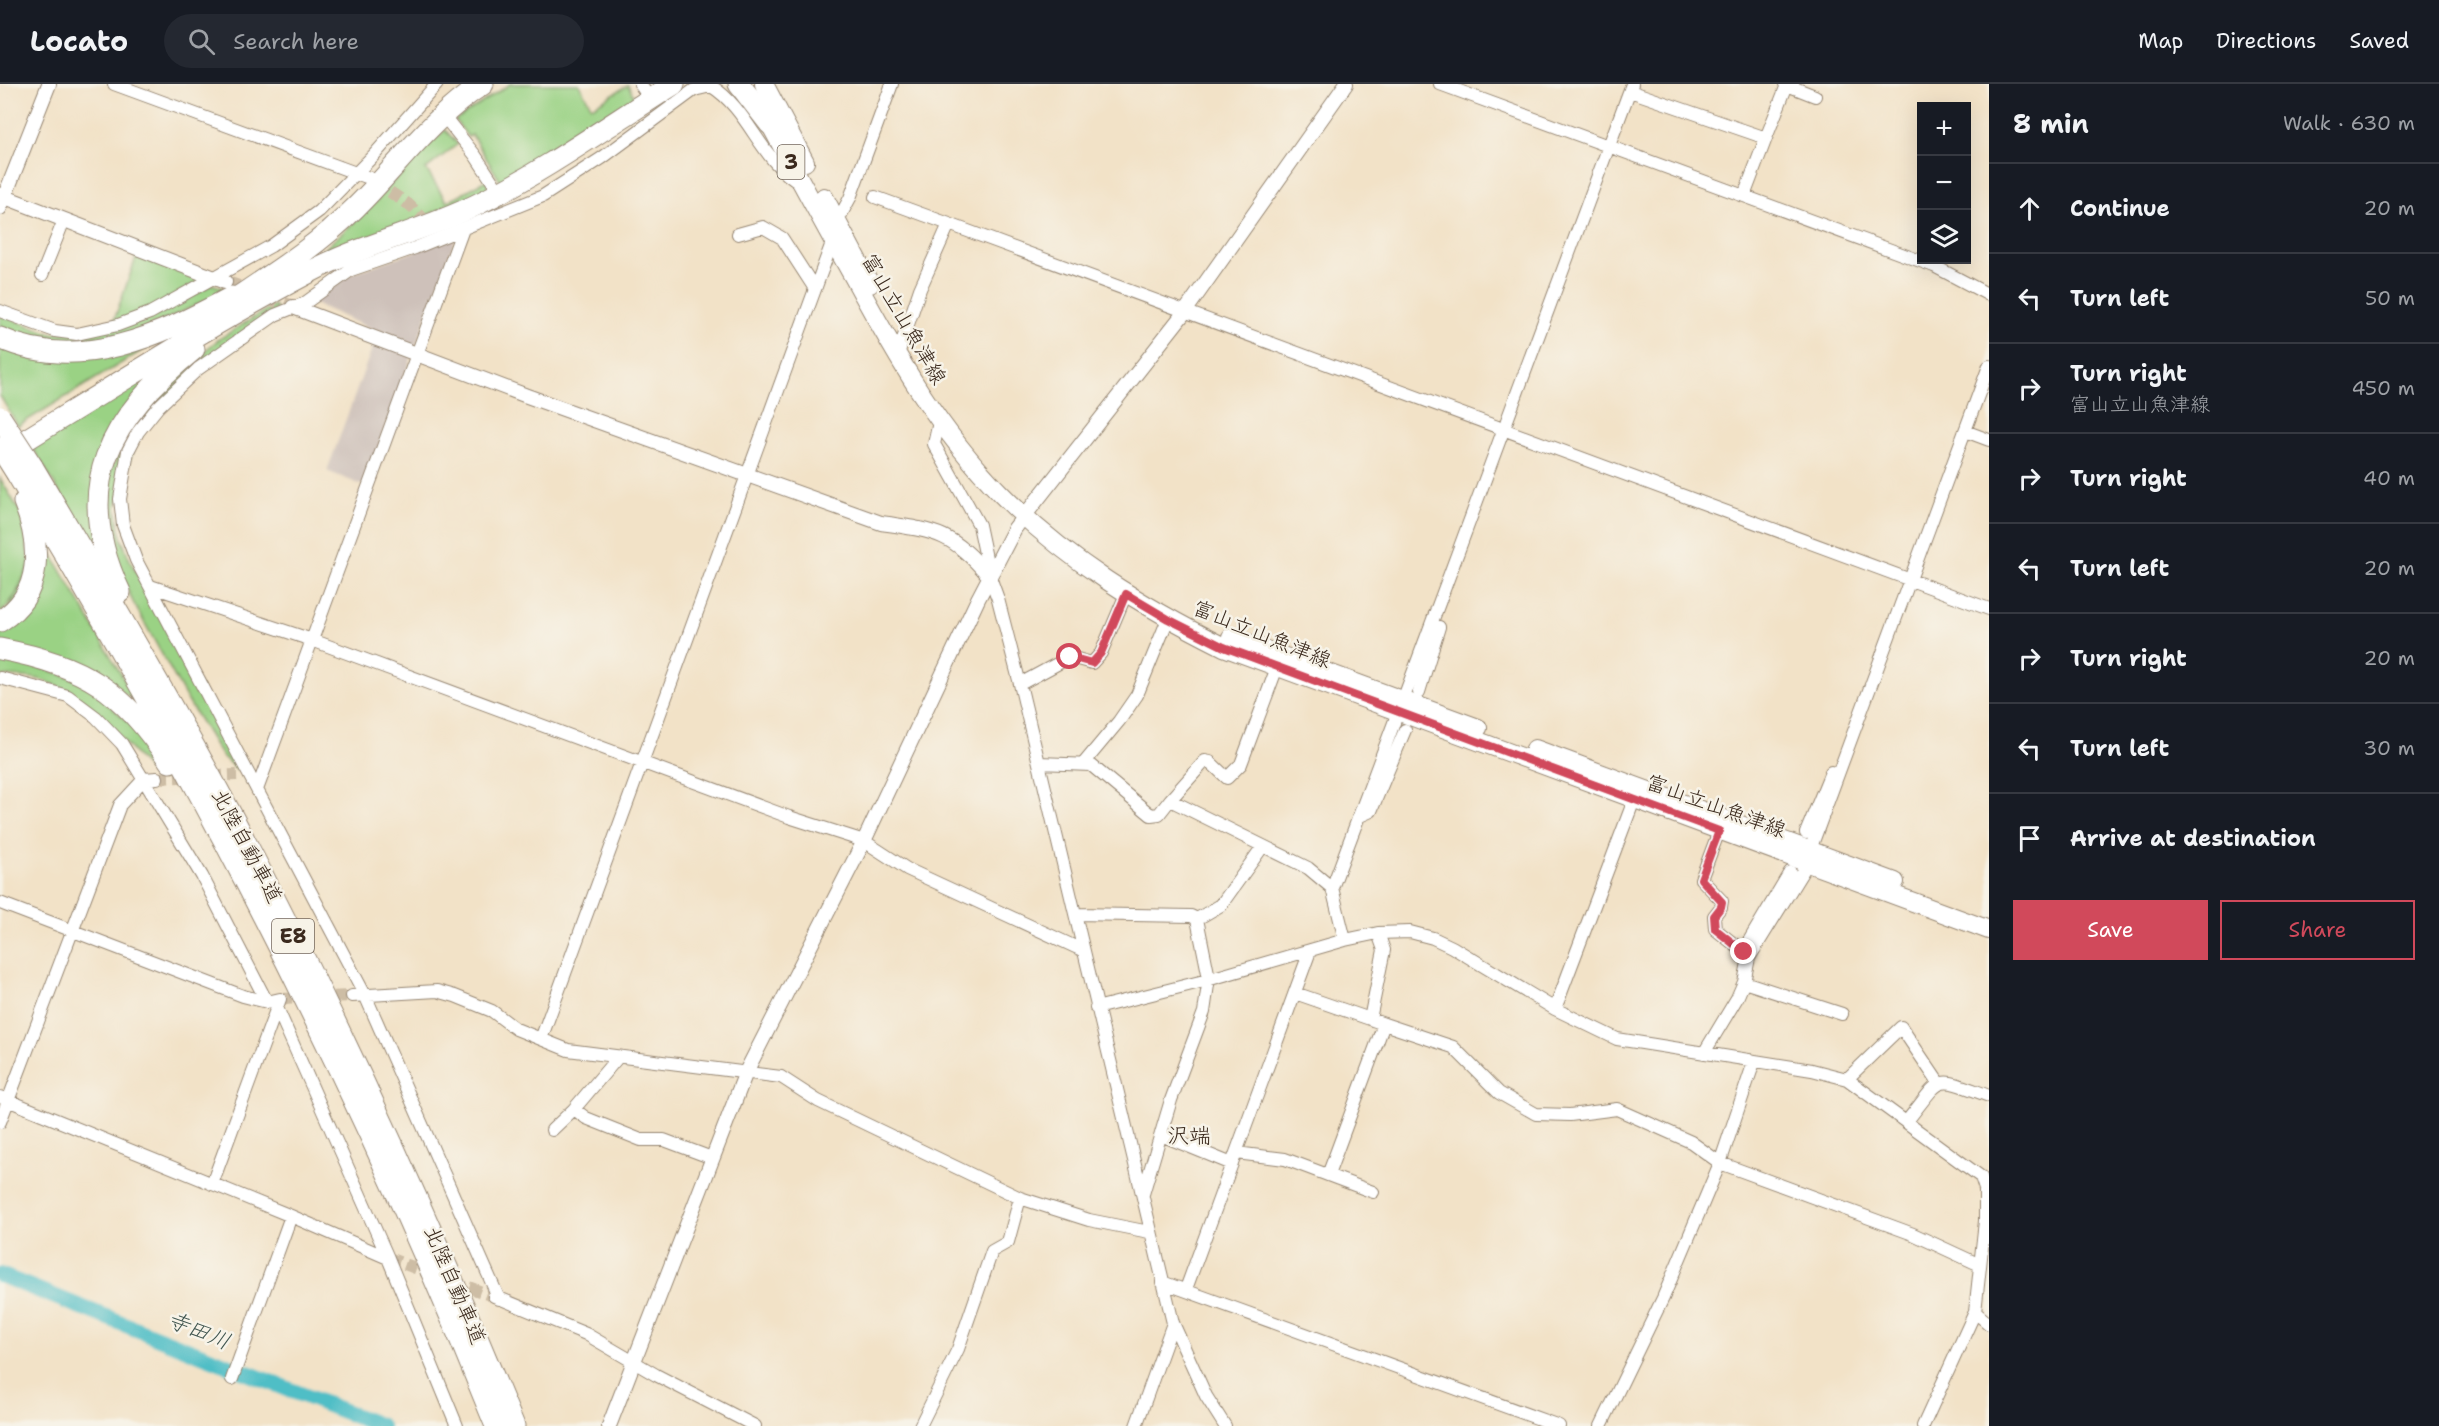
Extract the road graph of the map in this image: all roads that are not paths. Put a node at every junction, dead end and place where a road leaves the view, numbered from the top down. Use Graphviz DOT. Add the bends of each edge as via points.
graph roads {
  1 [pos="50,84"];
  2 [pos="114,84"];
  3 [pos="437,84"];
  4 [pos="483,84"];
  5 [pos="674,84"];
  6 [pos="739,84"];
  7 [pos="748,84"];
  8 [pos="764,84"];
  9 [pos="892,84"];
  10 [pos="1346,84"];
  11 [pos="1440,84"];
  12 [pos="1786,84"];
  13 [pos="1631,87"];
  14 [pos="645,92"];
  15 [pos="1815,96"];
  16 [pos="442,115"];
  17 [pos="770,124"];
  18 [pos="1766,138"];
  19 [pos="1609,146"];
  20 [pos="356,174"];
  21 [pos="372,179"];
  22 [pos="805,187"];
  23 [pos="500,193"];
  24 [pos="1744,196"];
  25 [pos="875,197"];
  26 [pos="1,200"];
  27 [pos="64,220"];
  28 [pos="837,222"];
  29 [pos="949,224"];
  30 [pos="463,229"];
  31 [pos="738,234"];
  32 [pos="833,240"];
  33 [pos="42,275"];
  34 [pos="220,280"];
  35 [pos="815,288"];
  36 [pos="1989,293"];
  37 [pos="255,294"];
  38 [pos="293,307"];
  39 [pos="0,311"];
  40 [pos="1184,313"];
  41 [pos="0,338"];
  42 [pos="899,350"];
  43 [pos="416,354"];
  44 [pos="1989,366"];
  45 [pos="0,417"];
  46 [pos="939,422"];
  47 [pos="1503,429"];
  48 [pos="1965,431"];
  49 [pos="1989,440"];
  50 [pos="0,446"];
  51 [pos="0,457"];
  52 [pos="20,472"];
  53 [pos="749,475"];
  54 [pos="1027,511"];
  55 [pos="990,577"];
  56 [pos="1911,580"];
  57 [pos="150,585"];
  58 [pos="1126,594"];
  59 [pos="1443,597"];
  60 [pos="1989,609"];
  61 [pos="1168,619"];
  62 [pos="0,621"];
  63 [pos="312,640"];
  64 [pos="0,649"];
  65 [pos="1280,661"];
  66 [pos="0,678"];
  67 [pos="1020,684"];
  68 [pos="1406,702"];
  69 [pos="1405,730"];
  70 [pos="1084,762"];
  71 [pos="642,763"];
  72 [pos="1039,763"];
  73 [pos="250,773"];
  74 [pos="237,774"];
  75 [pos="151,779"];
  76 [pos="258,787"];
  77 [pos="1170,800"];
  78 [pos="1634,800"];
  79 [pos="1360,816"];
  80 [pos="233,819"];
  81 [pos="1719,831"];
  82 [pos="864,841"];
  83 [pos="1263,846"];
  84 [pos="1808,849"];
  85 [pos="1790,872"];
  86 [pos="1332,888"];
  87 [pos="0,903"];
  88 [pos="1075,914"];
  89 [pos="1989,918"];
  90 [pos="1197,920"];
  91 [pos="1989,930"];
  92 [pos="72,932"];
  93 [pos="1378,933"];
  94 [pos="1344,940"];
  95 [pos="278,943"];
  96 [pos="1082,950"];
  97 [pos="1310,951"];
  98 [pos="1747,955"];
  99 [pos="1209,978"];
  100 [pos="1744,982"];
  101 [pos="1295,993"];
  102 [pos="359,996"];
  103 [pos="267,1002"];
  104 [pos="1096,1008"];
  105 [pos="1555,1009"];
  106 [pos="278,1010"];
  107 [pos="1842,1014"];
  108 [pos="1370,1019"];
  109 [pos="1384,1024"];
  110 [pos="542,1039"];
  111 [pos="1704,1053"];
  112 [pos="618,1057"];
  113 [pos="1754,1062"];
  114 [pos="746,1072"];
  115 [pos="1847,1079"];
  116 [pos="1938,1082"];
  117 [pos="1989,1096"];
  118 [pos="4,1100"];
  119 [pos="574,1108"];
  120 [pos="1907,1121"];
  121 [pos="0,1122"];
  122 [pos="552,1130"];
  123 [pos="1161,1135"];
  124 [pos="712,1158"];
  125 [pos="1234,1159"];
  126 [pos="1720,1163"];
  127 [pos="1328,1175"];
  128 [pos="212,1184"];
  129 [pos="1373,1192"];
  130 [pos="1143,1195"];
  131 [pos="1020,1198"];
  132 [pos="291,1216"];
  133 [pos="1987,1222"];
  134 [pos="1149,1232"];
  135 [pos="388,1258"];
  136 [pos="1980,1266"];
  137 [pos="1162,1282"];
  138 [pos="1186,1289"];
  139 [pos="1975,1311"];
  140 [pos="1173,1323"];
  141 [pos="1989,1324"];
  142 [pos="632,1361"];
  143 [pos="232,1379"];
  144 [pos="457,1426"];
  145 [pos="496,1426"];
  146 [pos="514,1426"];
  147 [pos="609,1426"];
  148 [pos="755,1426"];
  149 [pos="920,1426"];
  150 [pos="1136,1426"];
  151 [pos="1225,1426"];
  152 [pos="1559,1426"];
  153 [pos="1601,1426"];
  154 [pos="1923,1426"];
  1 -- 26 [label="street"];
  2 -- 20 [label="street"];
  3 -- 20 [label="street"];
  4 -- 16 [label="highway"];
  5 -- 14 [label="highway"];
  6 -- 17 [label="highway"];
  7 -- 17 [label="main road, 富山立山魚津線 / 3"];
  8 -- 28 [label="main road, 富山立山魚津線 / 3"];
  9 -- 28 [label="street" via="850,198"];
  10 -- 40 [label="street"];
  11 -- 19 [label="street"];
  12 -- 15 [label="street"];
  12 -- 18 [label="street"];
  13 -- 18 [label="street"];
  13 -- 19 [label="street"];
  14 -- 23 [label="highway"];
  16 -- 23 [label="street"];
  16 -- 37 [label="highway" via="336,226"];
  17 -- 22 [label="main road, 富山立山魚津線 / 3"];
  18 -- 24 [label="street"];
  19 -- 24 [label="street"];
  19 -- 47 [label="street"];
  20 -- 21 [label="street"];
  20 -- 34 [label="street" via="319,211"];
  22 -- 30 [label="street" via="785,176 728,96 711,86 694,90 543,196"];
  22 -- 32 [label="main road, 富山立山魚津線 / 3"];
  23 -- 37 [label="highway"];
  24 -- 36 [label="street" via="1934,266"];
  25 -- 29 [label="street"];
  26 -- 27 [label="street"];
  27 -- 33 [label="street"];
  27 -- 34 [label="street"];
  28 -- 42 [label="main road, 富山立山魚津線 / 3"];
  29 -- 40 [label="street"];
  29 -- 42 [label="street"];
  30 -- 38 [label="street" via="351,270 305,303"];
  30 -- 43 [label="street"];
  31 -- 35 [label="street" via="763,227 782,238"];
  32 -- 35 [label="street"];
  32 -- 42 [label="main road, 富山立山魚津線 / 3"];
  34 -- 39 [label="street" via="150,313 77,334 55,331"];
  35 -- 53 [label="street"];
  37 -- 41 [label="highway" via="103,349 43,351"];
  37 -- 50 [label="highway"];
  37 -- 51 [label="highway"];
  37 -- 80 [label="highway" via="171,369 128,417 108,449 96,506 111,573"];
  38 -- 43 [label="street"];
  38 -- 57 [label="street" via="275,315 198,369 158,407 133,441 120,499 123,525"];
  40 -- 47 [label="street"];
  40 -- 54 [label="street"];
  42 -- 46 [label="main road, 富山立山魚津線 / 3"];
  42 -- 54 [label="main road, 富山立山魚津線 / 3"];
  43 -- 53 [label="street"];
  43 -- 63 [label="street"];
  44 -- 48 [label="street"];
  45 -- 52 [label="highway, 北陸自動車道 / E8, bridge"];
  46 -- 54 [label="main road, 富山立山魚津線 / 3" via="974,465"];
  46 -- 55 [label="street" via="934,444 980,525"];
  47 -- 56 [label="street"];
  47 -- 59 [label="street"];
  48 -- 49 [label="street"];
  48 -- 56 [label="street"];
  50 -- 52 [label="highway, 北陸自動車道 / E8, bridge"];
  51 -- 52 [label="highway"];
  52 -- 62 [label="highway" via="37,562 35,577 20,605"];
  52 -- 80 [label="highway, 北陸自動車道 / E8" via="136,642"];
  52 -- 95 [label="highway, 北陸自動車道 / E8" via="172,740"];
  53 -- 55 [label="street" via="880,523 952,539"];
  53 -- 71 [label="street"];
  54 -- 55 [label="street"];
  54 -- 58 [label="main road, 富山立山魚津線 / 3" via="1069,555"];
  54 -- 65 [label="main road, 富山立山魚津線 / 3" via="1176,611"];
  55 -- 67 [label="street"];
  55 -- 82 [label="street"];
  56 -- 60 [label="street"];
  56 -- 84 [label="street"];
  57 -- 63 [label="street"];
  57 -- 73 [label="street"];
  58 -- 61 [label="main road, 富山立山魚津線 / 3"];
  58 -- 67 [label="street" via="1101,653 1092,663 1070,657"];
  59 -- 68 [label="street"];
  59 -- 68 [label="street" via="1445,608"];
  61 -- 65 [label="main road, 富山立山魚津線 / 3" via="1224,647"];
  61 -- 70 [label="street" via="1137,695"];
  63 -- 71 [label="street"];
  63 -- 76 [label="street"];
  64 -- 95 [label="highway" via="68,667 101,685 130,709 175,769"];
  65 -- 68 [label="main road, 富山立山魚津線 / 3"];
  65 -- 77 [label="street" via="1241,764 1227,778 1205,761"];
  66 -- 75 [label="street" via="68,696 96,717"];
  67 -- 72 [label="street"];
  68 -- 78 [label="main road, 富山立山魚津線 / 3"];
  68 -- 79 [label="street"];
  68 -- 84 [label="main road, 富山立山魚津線 / 3"];
  69 -- 79 [label="street" via="1371,811"];
  70 -- 72 [label="street"];
  70 -- 77 [label="street" via="1151,815 1159,814"];
  71 -- 82 [label="street"];
  71 -- 110 [label="street"];
  72 -- 88 [label="street"];
  73 -- 74 [label="street"];
  73 -- 76 [label="street"];
  75 -- 92 [label="street" via="120,805"];
  75 -- 103 [label="street"];
  76 -- 102 [label="street"];
  77 -- 83 [label="street"];
  78 -- 81 [label="main road, 富山立山魚津線 / 3"];
  78 -- 105 [label="street"];
  79 -- 86 [label="street"];
  80 -- 146 [label="highway, 北陸自動車道 / E8" via="394,1144"];
  81 -- 84 [label="main road, 富山立山魚津線 / 3"];
  81 -- 98 [label="street" via="1701,879 1722,902 1714,916 1715,929"];
  82 -- 96 [label="street" via="907,869"];
  82 -- 114 [label="street"];
  83 -- 86 [label="street" via="1308,868"];
  83 -- 90 [label="street" via="1221,905"];
  84 -- 89 [label="main road, 富山立山魚津線 / 3"];
  84 -- 91 [label="main road, 富山立山魚津線 / 3"];
  84 -- 98 [label="street"];
  85 -- 98 [label="street"];
  86 -- 94 [label="street"];
  87 -- 92 [label="street"];
  88 -- 90 [label="street" via="1191,916"];
  88 -- 96 [label="street"];
  90 -- 99 [label="street"];
  92 -- 103 [label="street"];
  92 -- 118 [label="street"];
  93 -- 94 [label="street"];
  93 -- 105 [label="street" via="1410,932 1433,938"];
  93 -- 108 [label="street" via="1384,950"];
  94 -- 97 [label="street"];
  95 -- 145 [label="highway, 北陸自動車道 / E8" via="377,1149"];
  96 -- 104 [label="street"];
  97 -- 99 [label="street"];
  97 -- 101 [label="street"];
  98 -- 100 [label="street"];
  99 -- 104 [label="street"];
  99 -- 123 [label="street" via="1204,1012"];
  100 -- 107 [label="street"];
  100 -- 111 [label="street"];
  101 -- 108 [label="street"];
  101 -- 125 [label="street"];
  102 -- 110 [label="street" via="436,991 492,1011 516,1029"];
  102 -- 142 [label="street" via="495,1297 586,1334"];
  103 -- 106 [label="street" via="280,999"];
  104 -- 130 [label="street"];
  105 -- 111 [label="street" via="1617,1039"];
  106 -- 128 [label="street"];
  106 -- 135 [label="street"];
  108 -- 109 [label="street"];
  109 -- 126 [label="street" via="1453,1047 1499,1093 1536,1114 1570,1115 1617,1108 1691,1142"];
  109 -- 127 [label="street"];
  110 -- 112 [label="street" via="568,1050"];
  111 -- 113 [label="street"];
  112 -- 114 [label="street"];
  112 -- 119 [label="street"];
  113 -- 115 [label="street"];
  113 -- 126 [label="street"];
  114 -- 124 [label="street"];
  114 -- 131 [label="street" via="781,1077 818,1101"];
  115 -- 116 [label="street" via="1901,1027"];
  115 -- 120 [label="street"];
  116 -- 117 [label="street" via="1947,1080"];
  116 -- 120 [label="street"];
  118 -- 121 [label="street"];
  118 -- 128 [label="street"];
  119 -- 122 [label="street"];
  119 -- 124 [label="street" via="586,1118 641,1140 664,1140"];
  120 -- 133 [label="street" via="1982,1177"];
  123 -- 125 [label="street"];
  123 -- 130 [label="street"];
  124 -- 142 [label="street"];
  125 -- 127 [label="street" via="1285,1159"];
  125 -- 138 [label="street"];
  126 -- 136 [label="street" via="1912,1234"];
  126 -- 153 [label="street" via="1663,1298"];
  127 -- 129 [label="street"];
  128 -- 132 [label="street"];
  130 -- 134 [label="street"];
  131 -- 134 [label="street" via="1089,1220"];
  131 -- 149 [label="street" via="1008,1242 992,1251 958,1349"];
  132 -- 135 [label="street"];
  132 -- 143 [label="street"];
  133 -- 136 [label="street"];
  134 -- 137 [label="street"];
  135 -- 144 [label="street"];
  136 -- 139 [label="street"];
  137 -- 138 [label="street"];
  137 -- 140 [label="street"];
  138 -- 152 [label="street"];
  139 -- 141 [label="street"];
  139 -- 154 [label="street"];
  140 -- 150 [label="street"];
  140 -- 151 [label="street" via="1206,1396"];
  142 -- 147 [label="street"];
  142 -- 148 [label="street"];
}
